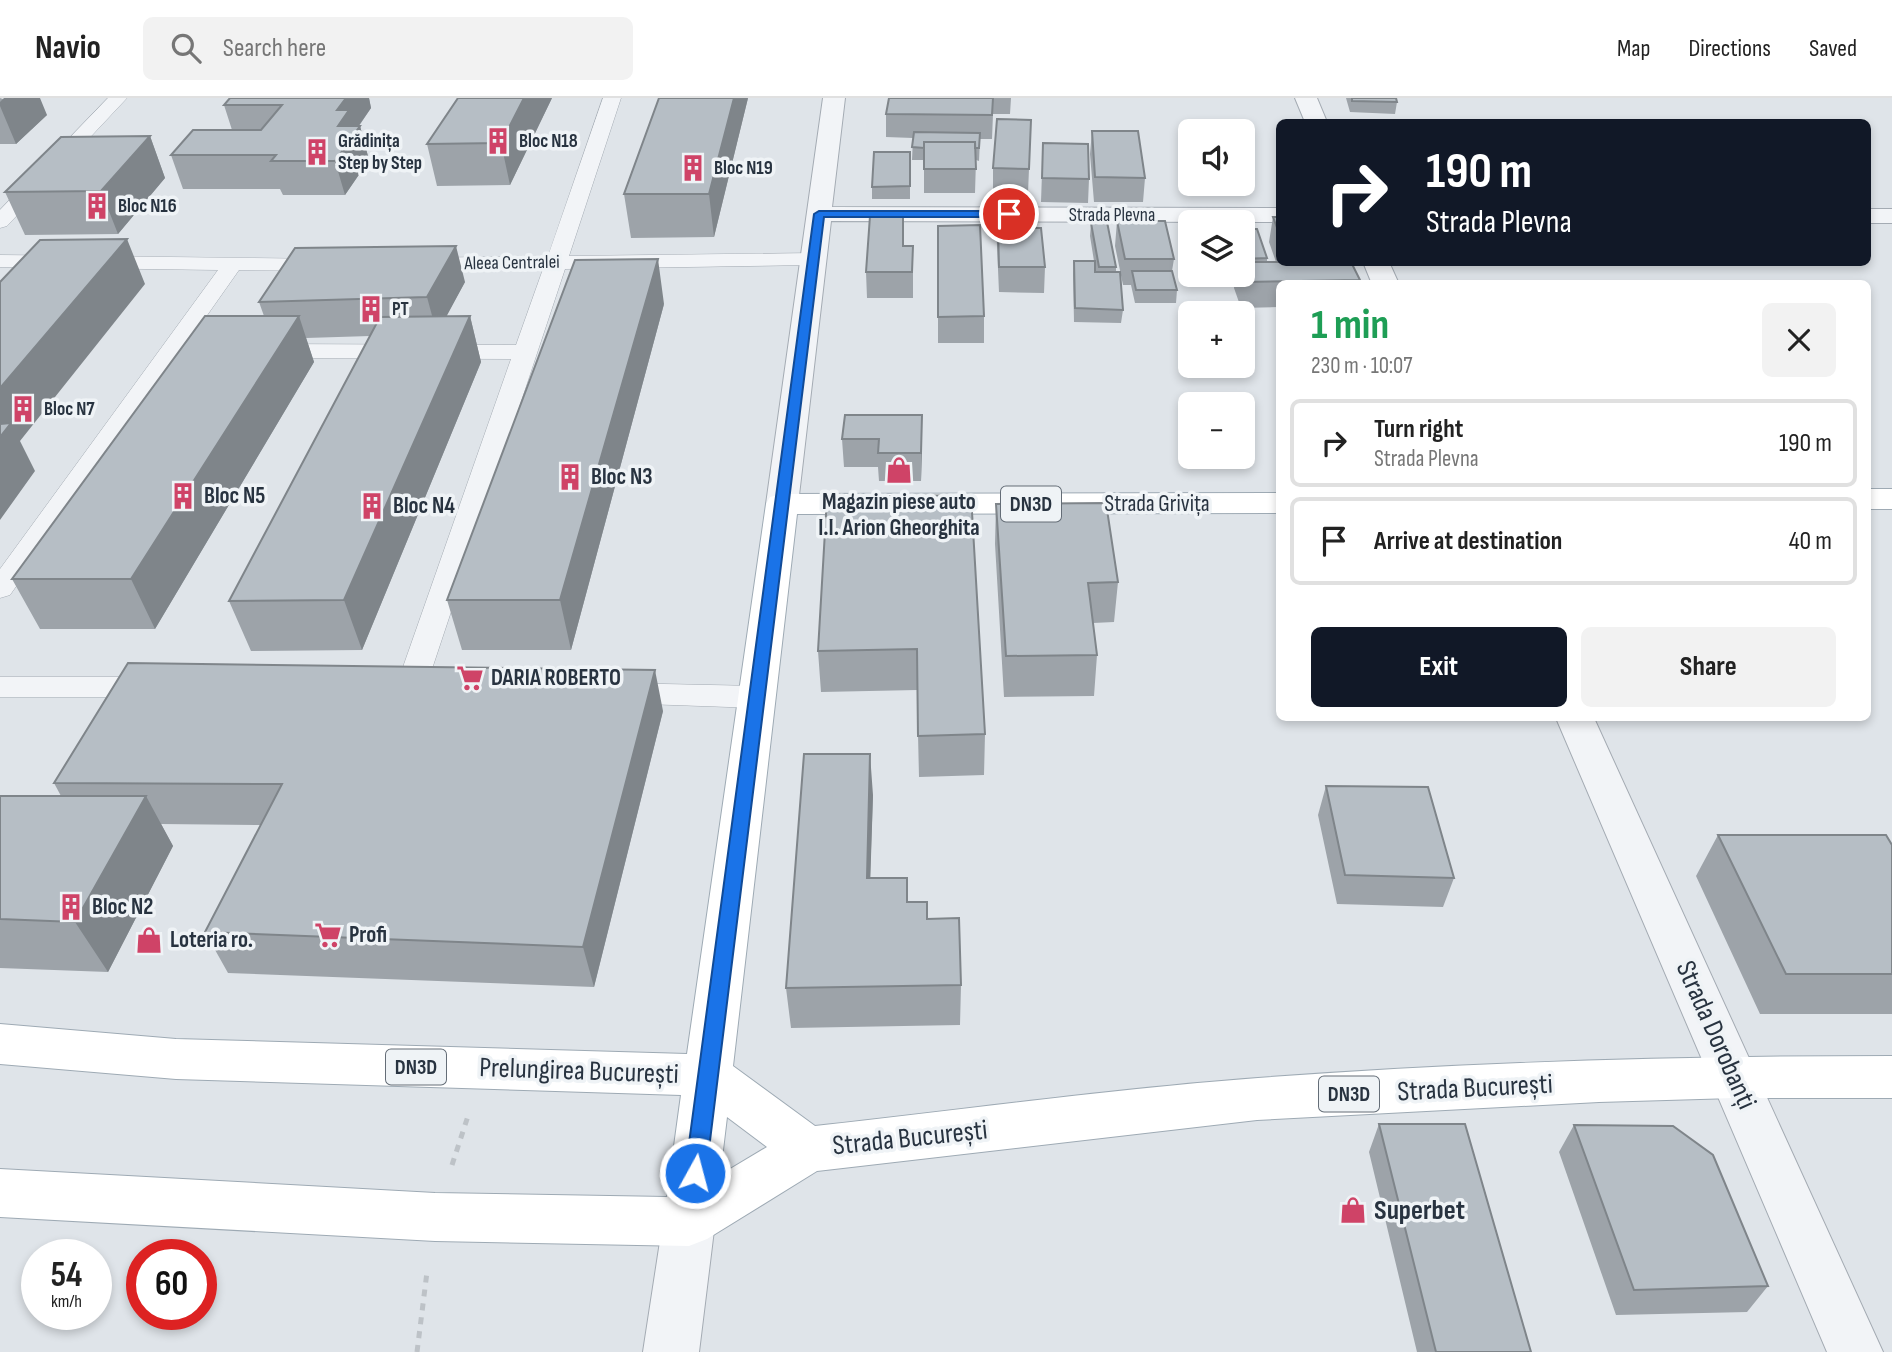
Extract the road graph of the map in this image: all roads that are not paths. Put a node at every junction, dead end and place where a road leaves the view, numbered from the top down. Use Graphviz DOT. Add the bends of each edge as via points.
graph roads {
  1 [pos="98,98"];
  2 [pos="118,98"];
  3 [pos="140,98"];
  4 [pos="612,98"];
  5 [pos="834,98"];
  6 [pos="1306,98"];
  7 [pos="1315,119"];
  8 [pos="819,214"];
  9 [pos="1276,215"];
  10 [pos="1871,216"];
  11 [pos="1892,216"];
  12 [pos="0,222"];
  13 [pos="814,259"];
  14 [pos="0,261"];
  15 [pos="557,262"];
  16 [pos="233,264"];
  17 [pos="352,264"];
  18 [pos="393,264"];
  19 [pos="171,350"];
  20 [pos="198,350"];
  21 [pos="239,351"];
  22 [pos="526,352"];
  23 [pos="1871,499"];
  24 [pos="1892,499"];
  25 [pos="1276,503"];
  26 [pos="782,504"];
  27 [pos="0,589"];
  28 [pos="0,687"];
  29 [pos="178,687"];
  30 [pos="411,688"];
  31 [pos="591,692"];
  32 [pos="757,697"];
  33 [pos="1577,721"];
  34 [pos="0,1044"];
  35 [pos="708,1075"];
  36 [pos="1734,1077"];
  37 [pos="1892,1077"];
  38 [pos="808,1149"];
  39 [pos="0,1193"];
  40 [pos="688,1222"];
  41 [pos="671,1352"];
  42 [pos="1855,1352"];
  1 -- 2 [label="lane"];
  2 -- 3 [label="lane"];
  2 -- 12 [label="lane"];
  4 -- 15 [label="lane"];
  5 -- 8 [label="street"];
  6 -- 7 [label="street"];
  8 -- 9 [label="street, Strada Plevna"];
  8 -- 13 [label="street"];
  10 -- 11 [label="street"];
  13 -- 15 [label="lane, Aleea Centralei"];
  13 -- 26 [label="street"];
  14 -- 16 [label="lane"];
  15 -- 18 [label="lane, Aleea Centralei"];
  15 -- 22 [label="lane"];
  16 -- 17 [label="lane"];
  16 -- 19 [label="lane"];
  19 -- 20 [label="lane"];
  19 -- 27 [label="lane"];
  21 -- 22 [label="lane"];
  22 -- 30 [label="lane"];
  23 -- 24 [label="main road"];
  25 -- 26 [label="main road, Strada Grivița / DN3D"];
  26 -- 32 [label="main road"];
  28 -- 29 [label="lane"];
  31 -- 32 [label="lane"];
  32 -- 35 [label="main road"];
  33 -- 36 [label="street, Strada Dorobanți"];
  34 -- 35 [label="main road, Prelungirea București / DN3D" via="176,1059"];
  35 -- 38 [label="main road, Prelungirea București"];
  35 -- 40 [label="main road"];
  36 -- 37 [label="main road, Strada București / DN3D"];
  36 -- 38 [label="main road, Strada București / DN3D" via="1257,1099"];
  36 -- 42 [label="street, Strada Dorobanți"];
  38 -- 40 [label="main road, DN3D"];
  39 -- 40 [label="main road" via="435,1217"];
  40 -- 41 [label="street"];
}
